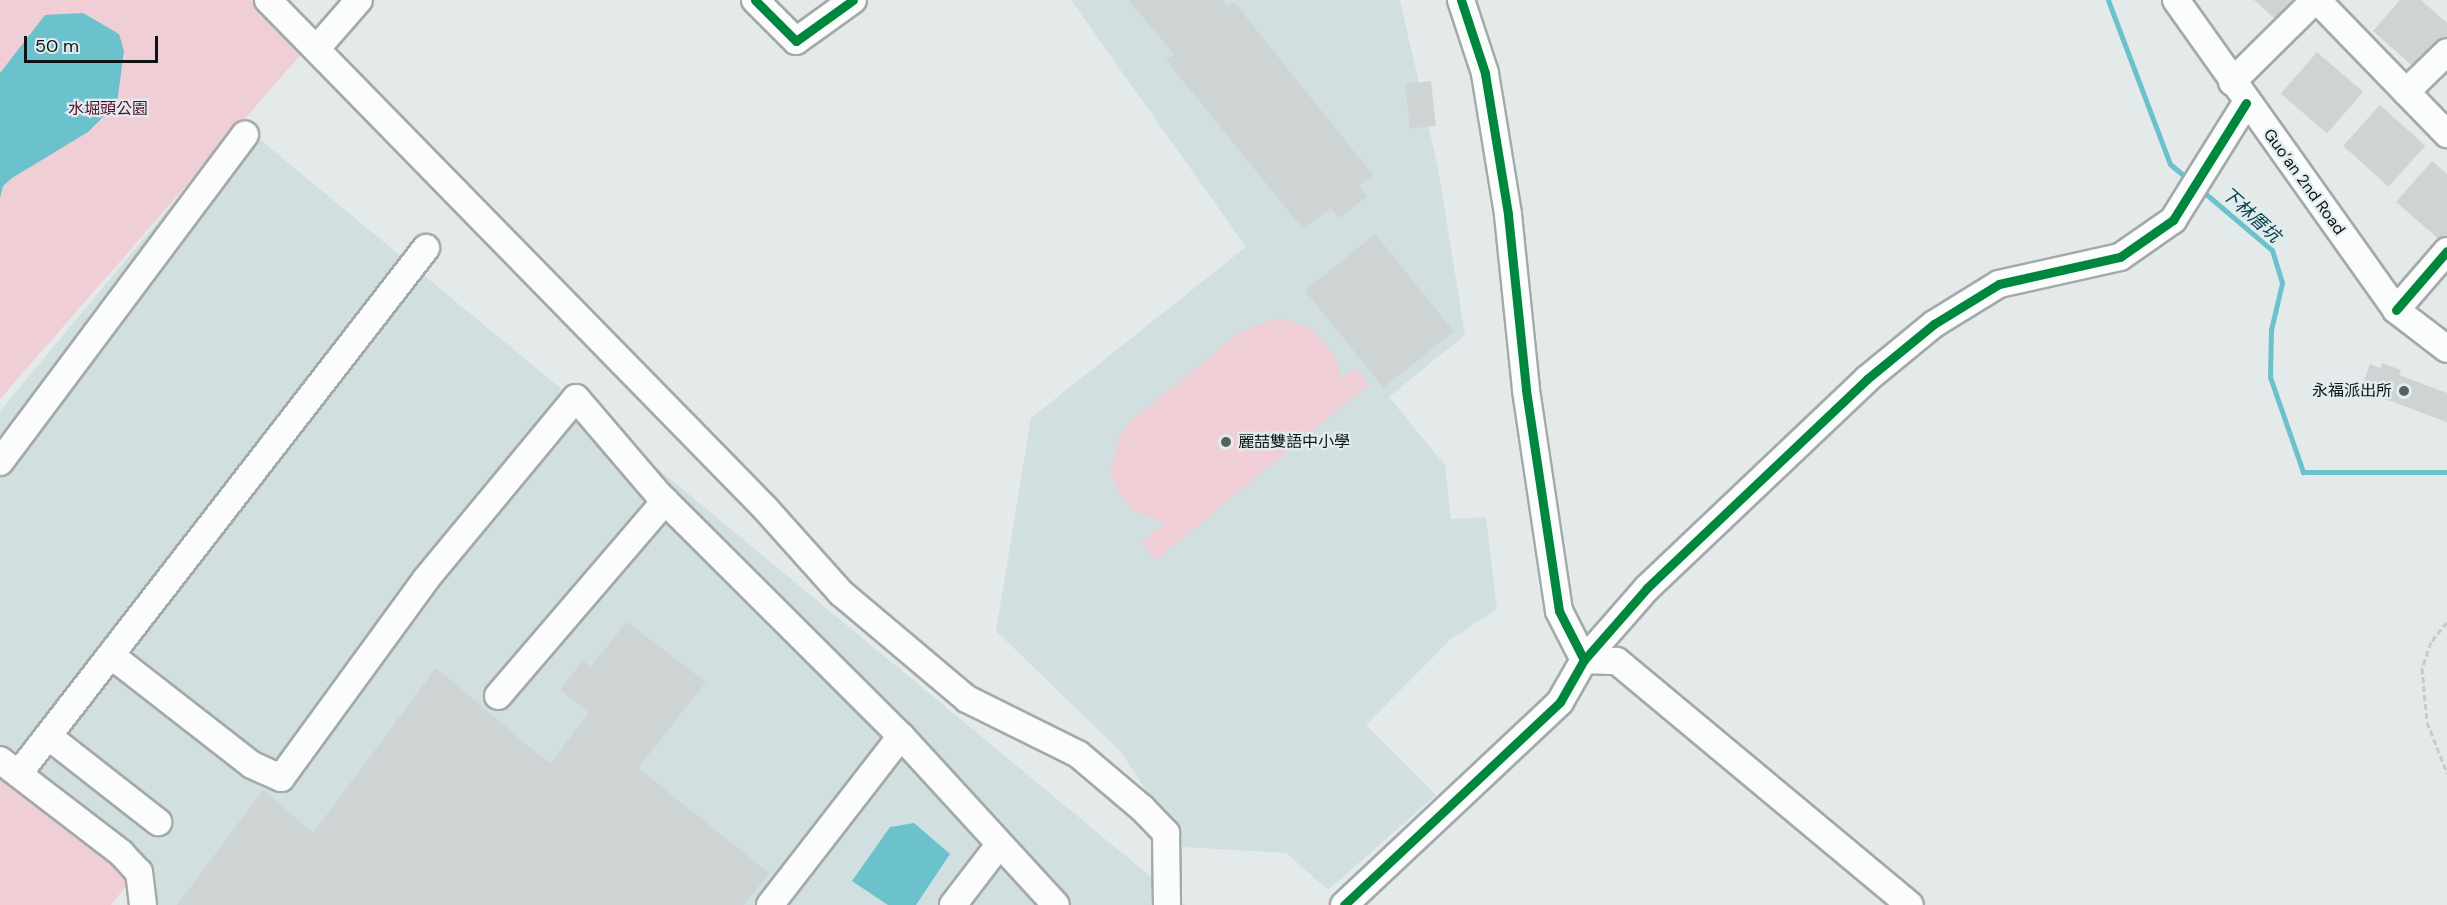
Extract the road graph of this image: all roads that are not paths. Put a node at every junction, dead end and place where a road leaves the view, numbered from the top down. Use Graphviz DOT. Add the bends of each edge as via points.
graph roads {
  1 [pos="268,0"];
  2 [pos="359,0"];
  3 [pos="755,0"];
  4 [pos="853,0"];
  5 [pos="1461,0"];
  6 [pos="2176,0"];
  7 [pos="2316,0"];
  8 [pos="318,47"];
  9 [pos="2447,52"];
  10 [pos="2239,92"];
  11 [pos="2406,92"];
  12 [pos="2447,134"];
  13 [pos="245,135"];
  14 [pos="426,248"];
  15 [pos="2447,251"];
  16 [pos="2396,310"];
  17 [pos="2447,349"];
  18 [pos="0,462"];
  19 [pos="665,501"];
  20 [pos="112,656"];
  21 [pos="1584,660"];
  22 [pos="498,696"];
  23 [pos="48,736"];
  24 [pos="901,736"];
  25 [pos="10,766"];
  26 [pos="159,822"];
  27 [pos="999,845"];
  28 [pos="143,905"];
  29 [pos="771,905"];
  30 [pos="953,905"];
  31 [pos="1056,905"];
  32 [pos="1167,905"];
  33 [pos="1344,905"];
  34 [pos="1910,905"];
  1 -- 8 [label="street"];
  2 -- 8 [label="street"];
  3 -- 4 [label="street" via="796,41"];
  5 -- 21 [label="street" via="1485,73 1508,214 1526,389 1559,611"];
  6 -- 10 [label="street, Guo’an 2nd Road"];
  7 -- 10 [label="street"];
  7 -- 11 [label="street"];
  8 -- 32 [label="street" via="398,134 765,508 841,593 967,699 1078,754 1166,832"];
  9 -- 11 [label="street"];
  10 -- 16 [label="street, Guo’an 2nd Road"];
  10 -- 21 [label="street" via="2196,186 2173,220 2120,256 1999,284 1934,324 1867,380 1647,588"];
  11 -- 12 [label="street"];
  13 -- 18 [label="street"];
  14 -- 20 [label="street" via="268,454 232,494"];
  15 -- 16 [label="street"];
  16 -- 17 [label="street, Guo’an 2nd Road"];
  19 -- 20 [label="street" via="576,398 426,579 280,778 252,765"];
  19 -- 22 [label="street"];
  19 -- 24 [label="street"];
  20 -- 23 [label="street"];
  21 -- 33 [label="street" via="1560,702"];
  21 -- 34 [label="street" via="1617,661"];
  23 -- 25 [label="street"];
  23 -- 26 [label="street"];
  24 -- 27 [label="street"];
  24 -- 29 [label="street"];
  25 -- 28 [label="street" via="121,853 139,872"];
  27 -- 30 [label="street"];
  27 -- 31 [label="street"];
}
